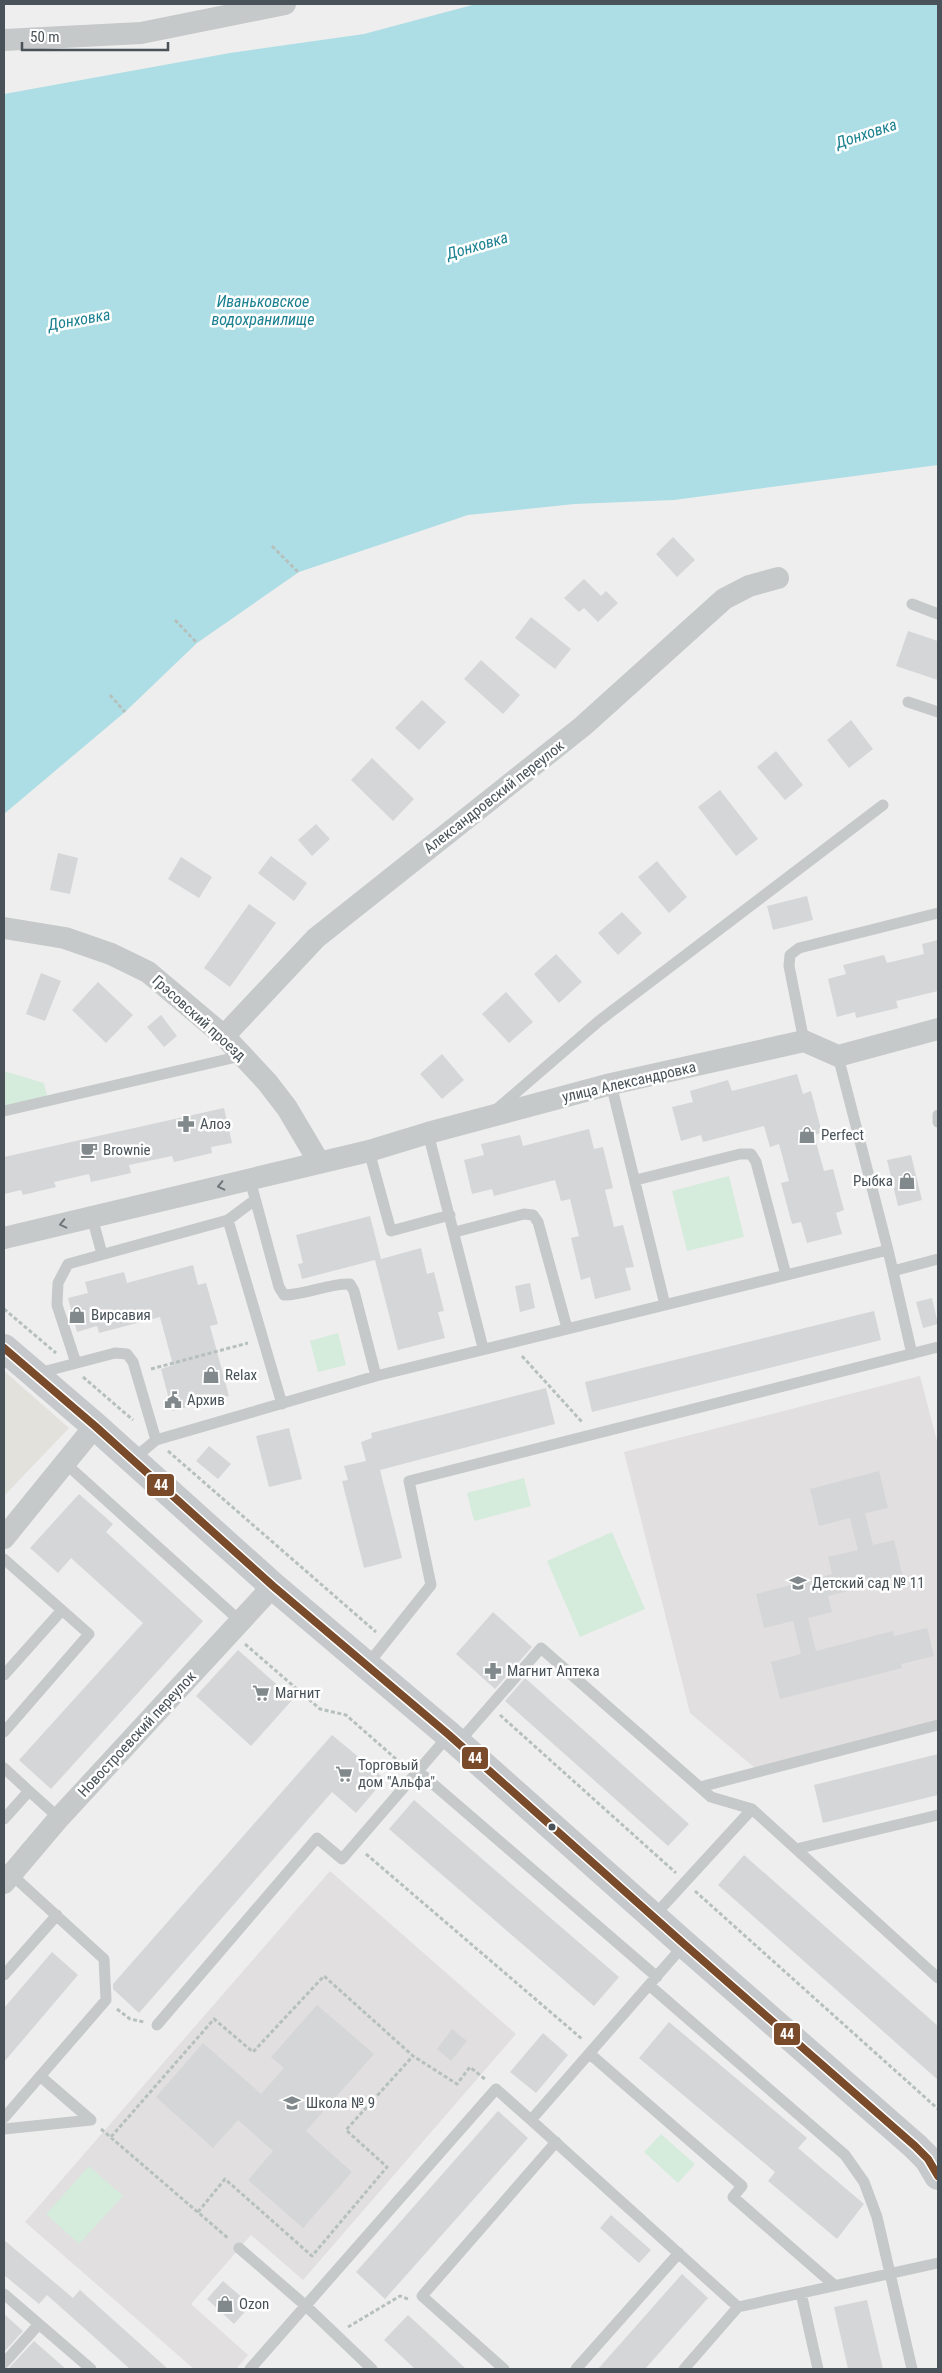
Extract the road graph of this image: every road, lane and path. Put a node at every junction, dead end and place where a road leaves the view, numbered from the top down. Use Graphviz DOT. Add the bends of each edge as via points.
graph roads {
  1 [pos="285,4"];
  2 [pos="4,40"];
  3 [pos="272,546"];
  4 [pos="298,572"];
  5 [pos="778,578"];
  6 [pos="912,604"];
  7 [pos="938,614"];
  8 [pos="175,620"];
  9 [pos="197,643"];
  10 [pos="110,695"];
  11 [pos="908,702"];
  12 [pos="125,712"];
  13 [pos="938,712"];
  14 [pos="883,805"];
  15 [pos="938,913"];
  16 [pos="4,928"];
  17 [pos="938,1029"];
  18 [pos="224,1036"];
  19 [pos="804,1041"];
  20 [pos="241,1056"];
  21 [pos="838,1056"];
  22 [pos="611,1084"];
  23 [pos="4,1111"];
  24 [pos="938,1115"];
  25 [pos="488,1117"];
  26 [pos="938,1122"];
  27 [pos="428,1133"];
  28 [pos="369,1151"];
  29 [pos="319,1162"];
  30 [pos="636,1180"];
  31 [pos="252,1190"];
  32 [pos="450,1215"];
  33 [pos="92,1217"];
  34 [pos="228,1220"];
  35 [pos="455,1232"];
  36 [pos="4,1238"];
  37 [pos="888,1250"];
  38 [pos="102,1254"];
  39 [pos="938,1260"];
  40 [pos="893,1271"];
  41 [pos="786,1275"];
  42 [pos="665,1305"];
  43 [pos="4,1309"];
  44 [pos="567,1328"];
  45 [pos="264,1339"];
  46 [pos="509,1342"];
  47 [pos="938,1347"];
  48 [pos="4,1348"];
  49 [pos="483,1348"];
  50 [pos="912,1354"];
  51 [pos="72,1364"];
  52 [pos="136,1373"];
  53 [pos="34,1374"];
  54 [pos="376,1376"];
  55 [pos="282,1404"];
  56 [pos="95,1426"];
  57 [pos="592,1433"];
  58 [pos="156,1440"];
  59 [pos="132,1460"];
  60 [pos="64,1463"];
  61 [pos="4,1538"];
  62 [pos="4,1559"];
  63 [pos="273,1586"];
  64 [pos="62,1610"];
  65 [pos="236,1626"];
  66 [pos="386,1641"];
  67 [pos="368,1664"];
  68 [pos="4,1675"];
  69 [pos="490,1707"];
  70 [pos="938,1725"];
  71 [pos="4,1732"];
  72 [pos="454,1739"];
  73 [pos="4,1768"];
  74 [pos="418,1771"];
  75 [pos="700,1787"];
  76 [pos="28,1791"];
  77 [pos="752,1809"];
  78 [pos="938,1815"];
  79 [pos="59,1818"];
  80 [pos="4,1819"];
  81 [pos="355,1844"];
  82 [pos="796,1849"];
  83 [pos="8,1879"];
  84 [pos="685,1882"];
  85 [pos="57,1915"];
  86 [pos="653,1917"];
  87 [pos="684,1944"];
  88 [pos="4,1975"];
  89 [pos="938,1978"];
  90 [pos="653,1981"];
  91 [pos="106,2000"];
  92 [pos="157,2025"];
  93 [pos="592,2051"];
  94 [pos="412,2056"];
  95 [pos="40,2076"];
  96 [pos="496,2089"];
  97 [pos="938,2109"];
  98 [pos="4,2118"];
  99 [pos="91,2120"];
  100 [pos="531,2120"];
  101 [pos="4,2129"];
  102 [pos="111,2137"];
  103 [pos="556,2142"];
  104 [pos="938,2176"];
  105 [pos="198,2212"];
  106 [pos="239,2248"];
  107 [pos="679,2254"];
  108 [pos="938,2263"];
  109 [pos="890,2273"];
  110 [pos="834,2286"];
  111 [pos="801,2293"];
  112 [pos="4,2294"];
  113 [pos="425,2298"];
  114 [pos="306,2306"];
  115 [pos="738,2306"];
  116 [pos="39,2324"];
  117 [pos="336,2334"];
  118 [pos="4,2363"];
  119 [pos="91,2369"];
  120 [pos="250,2369"];
  121 [pos="372,2369"];
  122 [pos="504,2369"];
  123 [pos="576,2369"];
  124 [pos="684,2369"];
  125 [pos="818,2369"];
  126 [pos="912,2369"];
  1 -- 2 [label="street" via="141,33"];
  3 -- 4 [label="path"];
  5 -- 18 [label="street, Александровский переулок" via="749,586 724,598 583,726 316,938"];
  6 -- 7 [label="lane"];
  8 -- 9 [label="path"];
  10 -- 12 [label="path"];
  11 -- 13 [label="lane"];
  14 -- 25 [label="lane" via="599,1021"];
  15 -- 19 [label="lane" via="799,948 790,955 789,966"];
  16 -- 18 [label="street, Грэсовский проезд" via="65,938 111,954 148,972"];
  17 -- 21 [label="street"];
  18 -- 20 [label="street, Грэсовский проезд"];
  19 -- 21 [label="street"];
  19 -- 22 [label="street, улица Александровка"];
  20 -- 23 [label="lane"];
  20 -- 29 [label="street, Грэсовский проезд" via="287,1108"];
  21 -- 37 [label="lane"];
  22 -- 25 [label="street, улица Александровка"];
  22 -- 30 [label="lane"];
  24 -- 26 [label="lane"];
  25 -- 27 [label="street, улица Александровка"];
  27 -- 28 [label="street, улица Александровка"];
  27 -- 32 [label="lane"];
  28 -- 29 [label="street, улица Александровка"];
  28 -- 32 [label="lane" via="390,1231"];
  29 -- 31 [label="street, улица Александровка"];
  30 -- 41 [label="lane" via="740,1154 752,1154"];
  30 -- 42 [label="lane"];
  31 -- 33 [label="street, улица Александровка, one-way"];
  31 -- 34 [label="lane"];
  31 -- 54 [label="lane" via="284,1295 350,1284"];
  32 -- 35 [label="lane"];
  33 -- 36 [label="street, улица Александровка, one-way"];
  33 -- 38 [label="lane"];
  34 -- 38 [label="lane"];
  34 -- 45 [label="lane"];
  35 -- 44 [label="lane" via="524,1214 533,1215 538,1222"];
  35 -- 49 [label="lane"];
  37 -- 40 [label="lane"];
  37 -- 41 [label="lane"];
  38 -- 51 [label="lane" via="68,1264 58,1283 57,1305"];
  39 -- 40 [label="lane"];
  40 -- 50 [label="lane"];
  41 -- 42 [label="lane"];
  42 -- 44 [label="lane"];
  43 -- 51 [label="path"];
  44 -- 46 [label="lane"];
  45 -- 52 [label="path"];
  45 -- 55 [label="lane"];
  46 -- 49 [label="lane"];
  46 -- 57 [label="path"];
  47 -- 50 [label="lane"];
  48 -- 53 [label="street"];
  49 -- 54 [label="lane"];
  50 -- 57 [label="lane"];
  51 -- 52 [label="lane" via="115,1353 127,1354"];
  51 -- 53 [label="lane"];
  51 -- 58 [label="path"];
  52 -- 58 [label="lane"];
  53 -- 56 [label="street"];
  54 -- 55 [label="lane"];
  55 -- 58 [label="lane"];
  56 -- 59 [label="street"];
  56 -- 60 [label="street"];
  57 -- 66 [label="lane" via="409,1481 431,1585"];
  58 -- 59 [label="lane"];
  58 -- 66 [label="path"];
  59 -- 63 [label="street"];
  60 -- 61 [label="street"];
  60 -- 65 [label="lane"];
  62 -- 64 [label="lane"];
  63 -- 65 [label="street, Новостроевский переулок"];
  63 -- 67 [label="street"];
  64 -- 68 [label="lane"];
  64 -- 71 [label="lane" via="89,1634"];
  65 -- 74 [label="path" via="320,1710 346,1715 405,1767"];
  65 -- 79 [label="street, Новостроевский переулок"];
  66 -- 67 [label="lane"];
  67 -- 72 [label="street"];
  69 -- 72 [label="lane"];
  69 -- 75 [label="lane" via="541,1648"];
  69 -- 84 [label="path"];
  70 -- 75 [label="lane"];
  72 -- 74 [label="lane"];
  72 -- 86 [label="street"];
  73 -- 76 [label="lane"];
  74 -- 81 [label="lane"];
  74 -- 90 [label="lane"];
  75 -- 77 [label="lane" via="711,1797"];
  76 -- 79 [label="lane"];
  76 -- 80 [label="lane"];
  77 -- 82 [label="lane"];
  77 -- 84 [label="lane"];
  78 -- 82 [label="lane"];
  79 -- 83 [label="street, Новостроевский переулок"];
  81 -- 92 [label="lane" via="342,1860 318,1838"];
  81 -- 93 [label="path"];
  82 -- 89 [label="lane"];
  83 -- 85 [label="lane"];
  84 -- 86 [label="lane"];
  84 -- 97 [label="path"];
  85 -- 88 [label="lane"];
  85 -- 91 [label="lane" via="104,1959"];
  86 -- 87 [label="street"];
  87 -- 90 [label="lane"];
  87 -- 104 [label="street" via="916,2146"];
  90 -- 93 [label="lane"];
  90 -- 109 [label="lane" via="845,2155 864,2182 877,2217"];
  91 -- 92 [label="path" via="130,2019"];
  91 -- 95 [label="lane"];
  93 -- 100 [label="lane"];
  93 -- 110 [label="lane" via="742,2186 733,2197"];
  94 -- 96 [label="path" via="457,2084 470,2067"];
  94 -- 102 [label="path" via="324,1976 253,2052 214,2019"];
  94 -- 105 [label="path" via="346,2130 387,2167 312,2256 225,2179"];
  95 -- 98 [label="lane"];
  95 -- 99 [label="lane"];
  96 -- 100 [label="lane"];
  96 -- 114 [label="lane"];
  99 -- 101 [label="lane"];
  99 -- 102 [label="path"];
  100 -- 103 [label="lane"];
  102 -- 105 [label="path"];
  103 -- 107 [label="lane"];
  103 -- 113 [label="lane" via="422,2296"];
  105 -- 106 [label="path"];
  106 -- 114 [label="lane"];
  107 -- 115 [label="lane"];
  107 -- 123 [label="lane"];
  108 -- 109 [label="lane"];
  109 -- 110 [label="lane"];
  109 -- 126 [label="lane"];
  110 -- 111 [label="lane"];
  111 -- 115 [label="lane"];
  111 -- 125 [label="lane"];
  112 -- 116 [label="lane"];
  113 -- 117 [label="path" via="419,2302 400,2296"];
  113 -- 122 [label="lane"];
  114 -- 117 [label="lane"];
  114 -- 120 [label="lane"];
  115 -- 124 [label="lane"];
  116 -- 118 [label="lane"];
  116 -- 119 [label="lane"];
  117 -- 121 [label="lane"];
}
